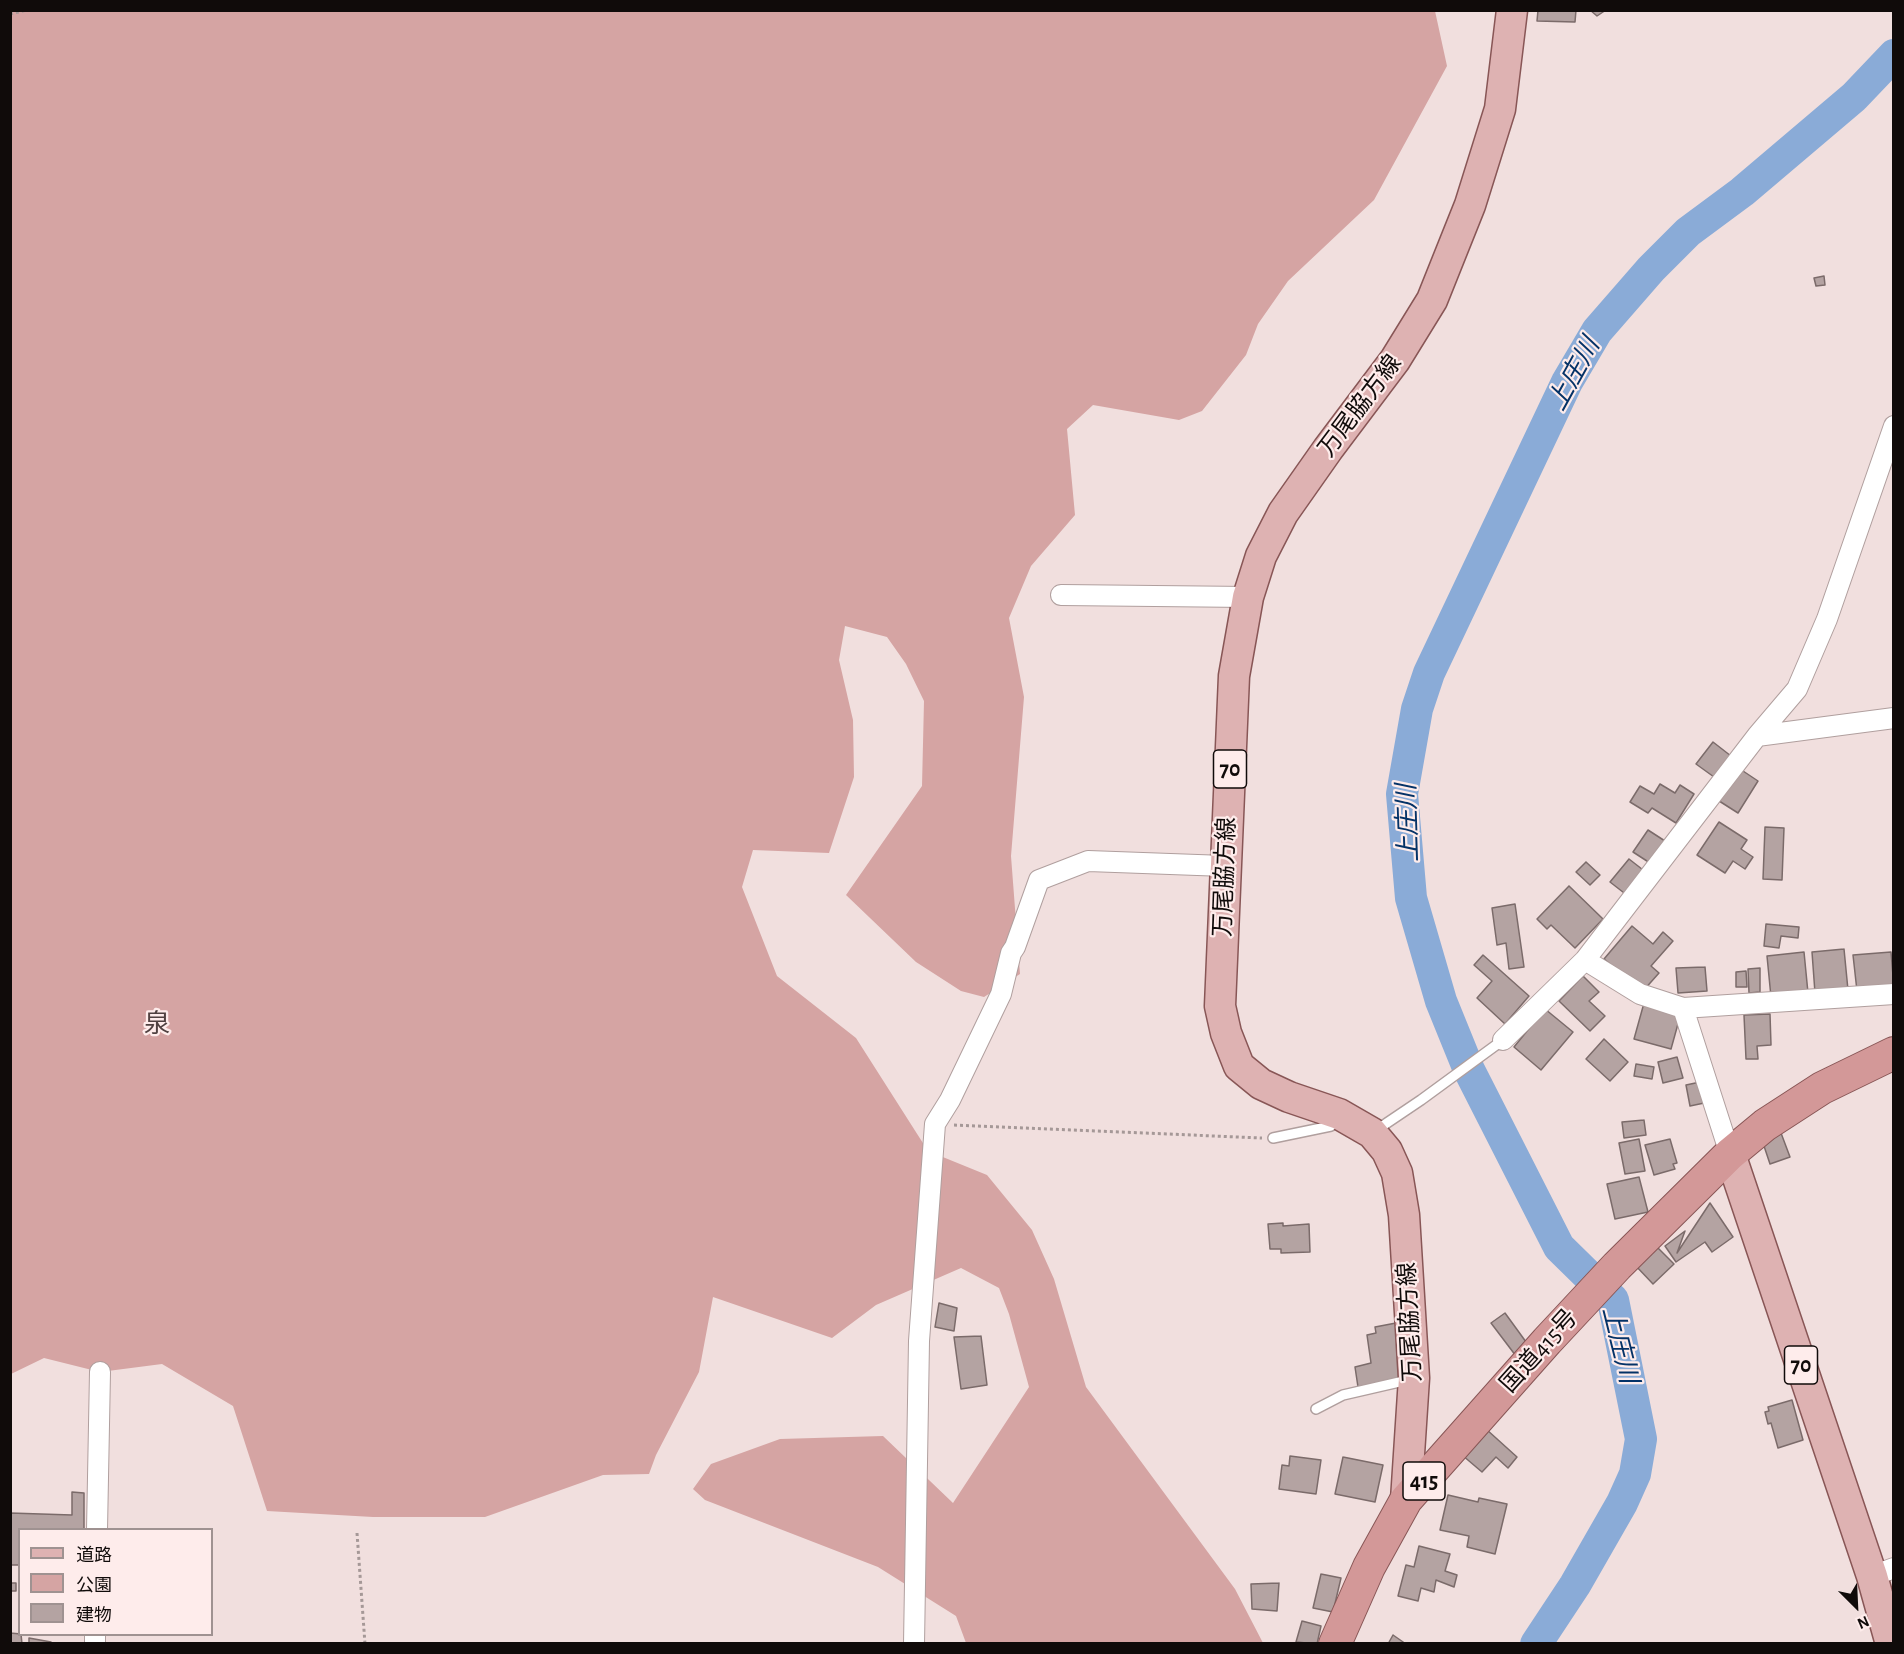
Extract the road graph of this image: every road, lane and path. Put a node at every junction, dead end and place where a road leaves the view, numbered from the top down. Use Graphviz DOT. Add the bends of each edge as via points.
graph roads {
  1 [pos="27,10"];
  2 [pos="1512,10"];
  3 [pos="10,14"];
  4 [pos="1893,426"];
  5 [pos="1061,595"];
  6 [pos="1248,597"];
  7 [pos="1893,718"];
  8 [pos="1757,736"];
  9 [pos="1225,866"];
  10 [pos="1585,960"];
  11 [pos="1893,994"];
  12 [pos="1683,1008"];
  13 [pos="1503,1040"];
  14 [pos="1893,1053"];
  15 [pos="1339,1114"];
  16 [pos="935,1124"];
  17 [pos="1372,1133"];
  18 [pos="1273,1138"];
  19 [pos="1730,1154"];
  20 [pos="100,1372"];
  21 [pos="1414,1378"];
  22 [pos="1316,1409"];
  23 [pos="1406,1500"];
  24 [pos="97,1528"];
  25 [pos="357,1533"];
  26 [pos="1883,1572"];
  27 [pos="365,1644"];
  28 [pos="914,1644"];
  29 [pos="1335,1644"];
  30 [pos="1891,1644"];
  1 -- 3 [label="path"];
  2 -- 6 [label="main road, 万尾脇方線 / 70" via="1500,109 1470,205 1432,300 1395,360 1283,513 1261,556"];
  4 -- 8 [label="street" via="1827,619 1797,689"];
  5 -- 6 [label="street"];
  6 -- 9 [label="main road, 万尾脇方線 / 70" via="1234,676"];
  7 -- 8 [label="street"];
  8 -- 10 [label="street"];
  9 -- 15 [label="main road, 万尾脇方線 / 70" via="1220,1006 1232,1051 1239,1066 1261,1084"];
  9 -- 16 [label="street" via="1088,861 1039,880 1011,953 1001,994"];
  10 -- 12 [label="street" via="1640,994"];
  10 -- 13 [label="street"];
  11 -- 12 [label="street"];
  12 -- 19 [label="street"];
  13 -- 17 [label="lane"];
  14 -- 19 [label="highway, 国道415号 / 415" via="1822,1088 1765,1125"];
  15 -- 17 [label="main road, 万尾脇方線 / 70"];
  15 -- 18 [label="lane" via="1331,1126"];
  16 -- 18 [label="path"];
  16 -- 28 [label="street" via="919,1341"];
  17 -- 21 [label="main road, 万尾脇方線 / 70" via="1387,1151 1397,1173 1404,1215"];
  19 -- 23 [label="highway, 国道415号 / 415" via="1617,1266"];
  19 -- 26 [label="main road, 70"];
  20 -- 24 [label="street"];
  21 -- 22 [label="lane" via="1343,1395"];
  21 -- 23 [label="main road, 万尾脇方線 / 70"];
  23 -- 29 [label="highway, 国道415号 / 415" via="1369,1567"];
  25 -- 27 [label="path"];
  26 -- 30 [label="main road, 70"];
}
